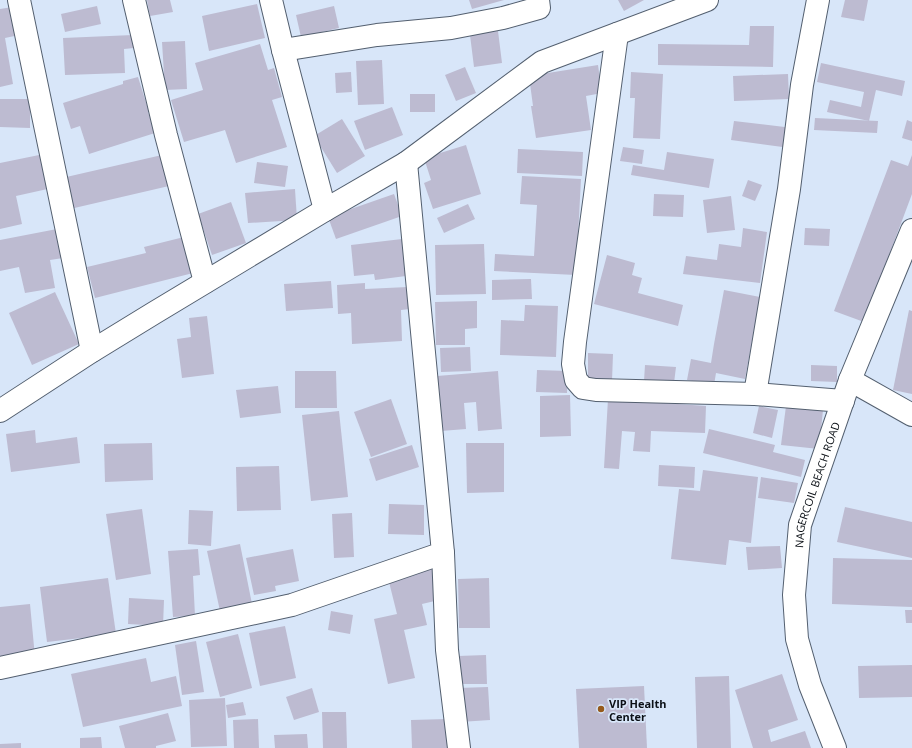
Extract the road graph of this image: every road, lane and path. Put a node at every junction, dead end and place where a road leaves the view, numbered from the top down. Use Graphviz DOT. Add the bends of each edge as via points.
graph roads {
  1 [pos="19,0"];
  2 [pos="134,0"];
  3 [pos="271,0"];
  4 [pos="538,0"];
  5 [pos="707,0"];
  6 [pos="818,0"];
  7 [pos="617,34"];
  8 [pos="283,50"];
  9 [pos="406,163"];
  10 [pos="325,210"];
  11 [pos="912,230"];
  12 [pos="205,282"];
  13 [pos="92,351"];
  14 [pos="850,380"];
  15 [pos="755,394"];
  16 [pos="843,401"];
  17 [pos="0,411"];
  18 [pos="912,414"];
  19 [pos="443,553"];
  20 [pos="0,668"];
  21 [pos="459,748"];
  22 [pos="835,748"];
  1 -- 13 [label="street"];
  2 -- 12 [label="street"];
  3 -- 8 [label="street"];
  4 -- 8 [label="street" via="539,8 503,18 451,28 376,35"];
  5 -- 7 [label="street"];
  6 -- 15 [label="street" via="802,85 789,189"];
  7 -- 9 [label="street" via="542,62"];
  7 -- 15 [label="street" via="575,342 573,364 576,380 583,388 596,390"];
  8 -- 10 [label="street"];
  9 -- 10 [label="street"];
  9 -- 19 [label="street"];
  10 -- 12 [label="street"];
  11 -- 14 [label="street, NAGERCOIL BEACH ROAD"];
  12 -- 13 [label="street"];
  13 -- 17 [label="street"];
  14 -- 16 [label="street, NAGERCOIL BEACH ROAD"];
  14 -- 18 [label="street"];
  15 -- 16 [label="street"];
  16 -- 22 [label="street, NAGERCOIL BEACH ROAD" via="800,525 794,596 797,639 810,686"];
  19 -- 20 [label="street" via="292,605"];
  19 -- 21 [label="street" via="447,650"];
}
